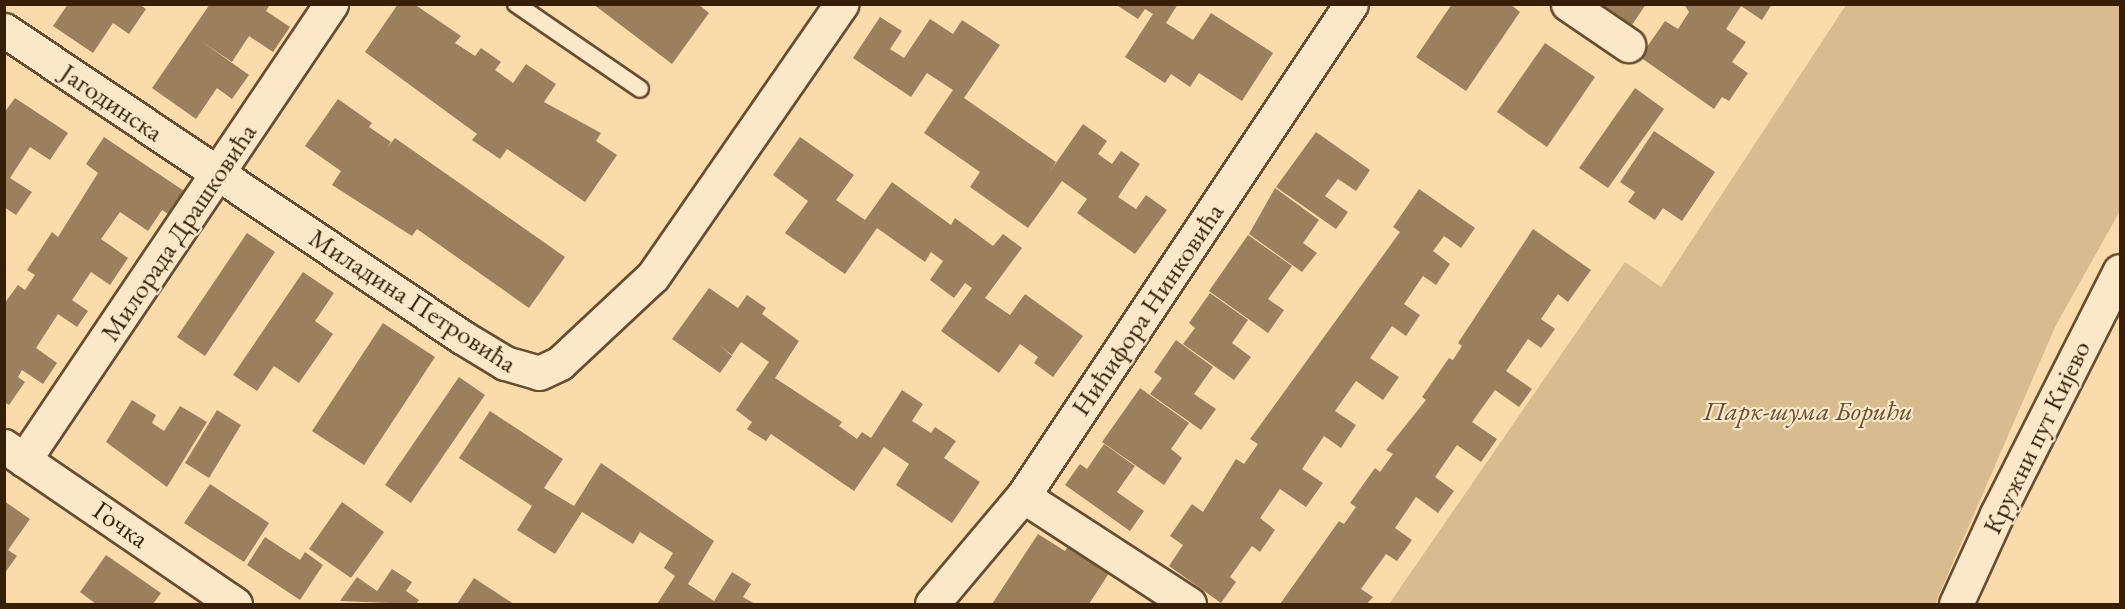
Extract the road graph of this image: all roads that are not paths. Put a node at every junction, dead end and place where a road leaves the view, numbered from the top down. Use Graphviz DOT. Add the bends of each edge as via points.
graph roads {
  1 [pos="331,4"];
  2 [pos="516,4"];
  3 [pos="841,4"];
  4 [pos="1351,4"];
  5 [pos="1568,4"];
  6 [pos="4,30"];
  7 [pos="1628,45"];
  8 [pos="640,89"];
  9 [pos="219,172"];
  10 [pos="2121,271"];
  11 [pos="14,453"];
  12 [pos="1023,496"];
  13 [pos="236,604"];
  14 [pos="932,604"];
  15 [pos="1189,604"];
  16 [pos="1956,604"];
  1 -- 9 [label="street, Милорада Драшковића"];
  2 -- 8 [label="lane"];
  3 -- 9 [label="street, Миладина Петровића" via="652,276 560,363 539,373 511,366 462,337"];
  4 -- 12 [label="street, Нићифора Нинковића"];
  5 -- 7 [label="street"];
  6 -- 9 [label="street, Јагодинска"];
  9 -- 11 [label="street, Милорада Драшковића"];
  10 -- 16 [label="street, Кружни пут Кијево" via="2002,504"];
  11 -- 13 [label="street, Гочка"];
  12 -- 14 [label="street, Нићифора Нинковића"];
  12 -- 15 [label="street"];
}
